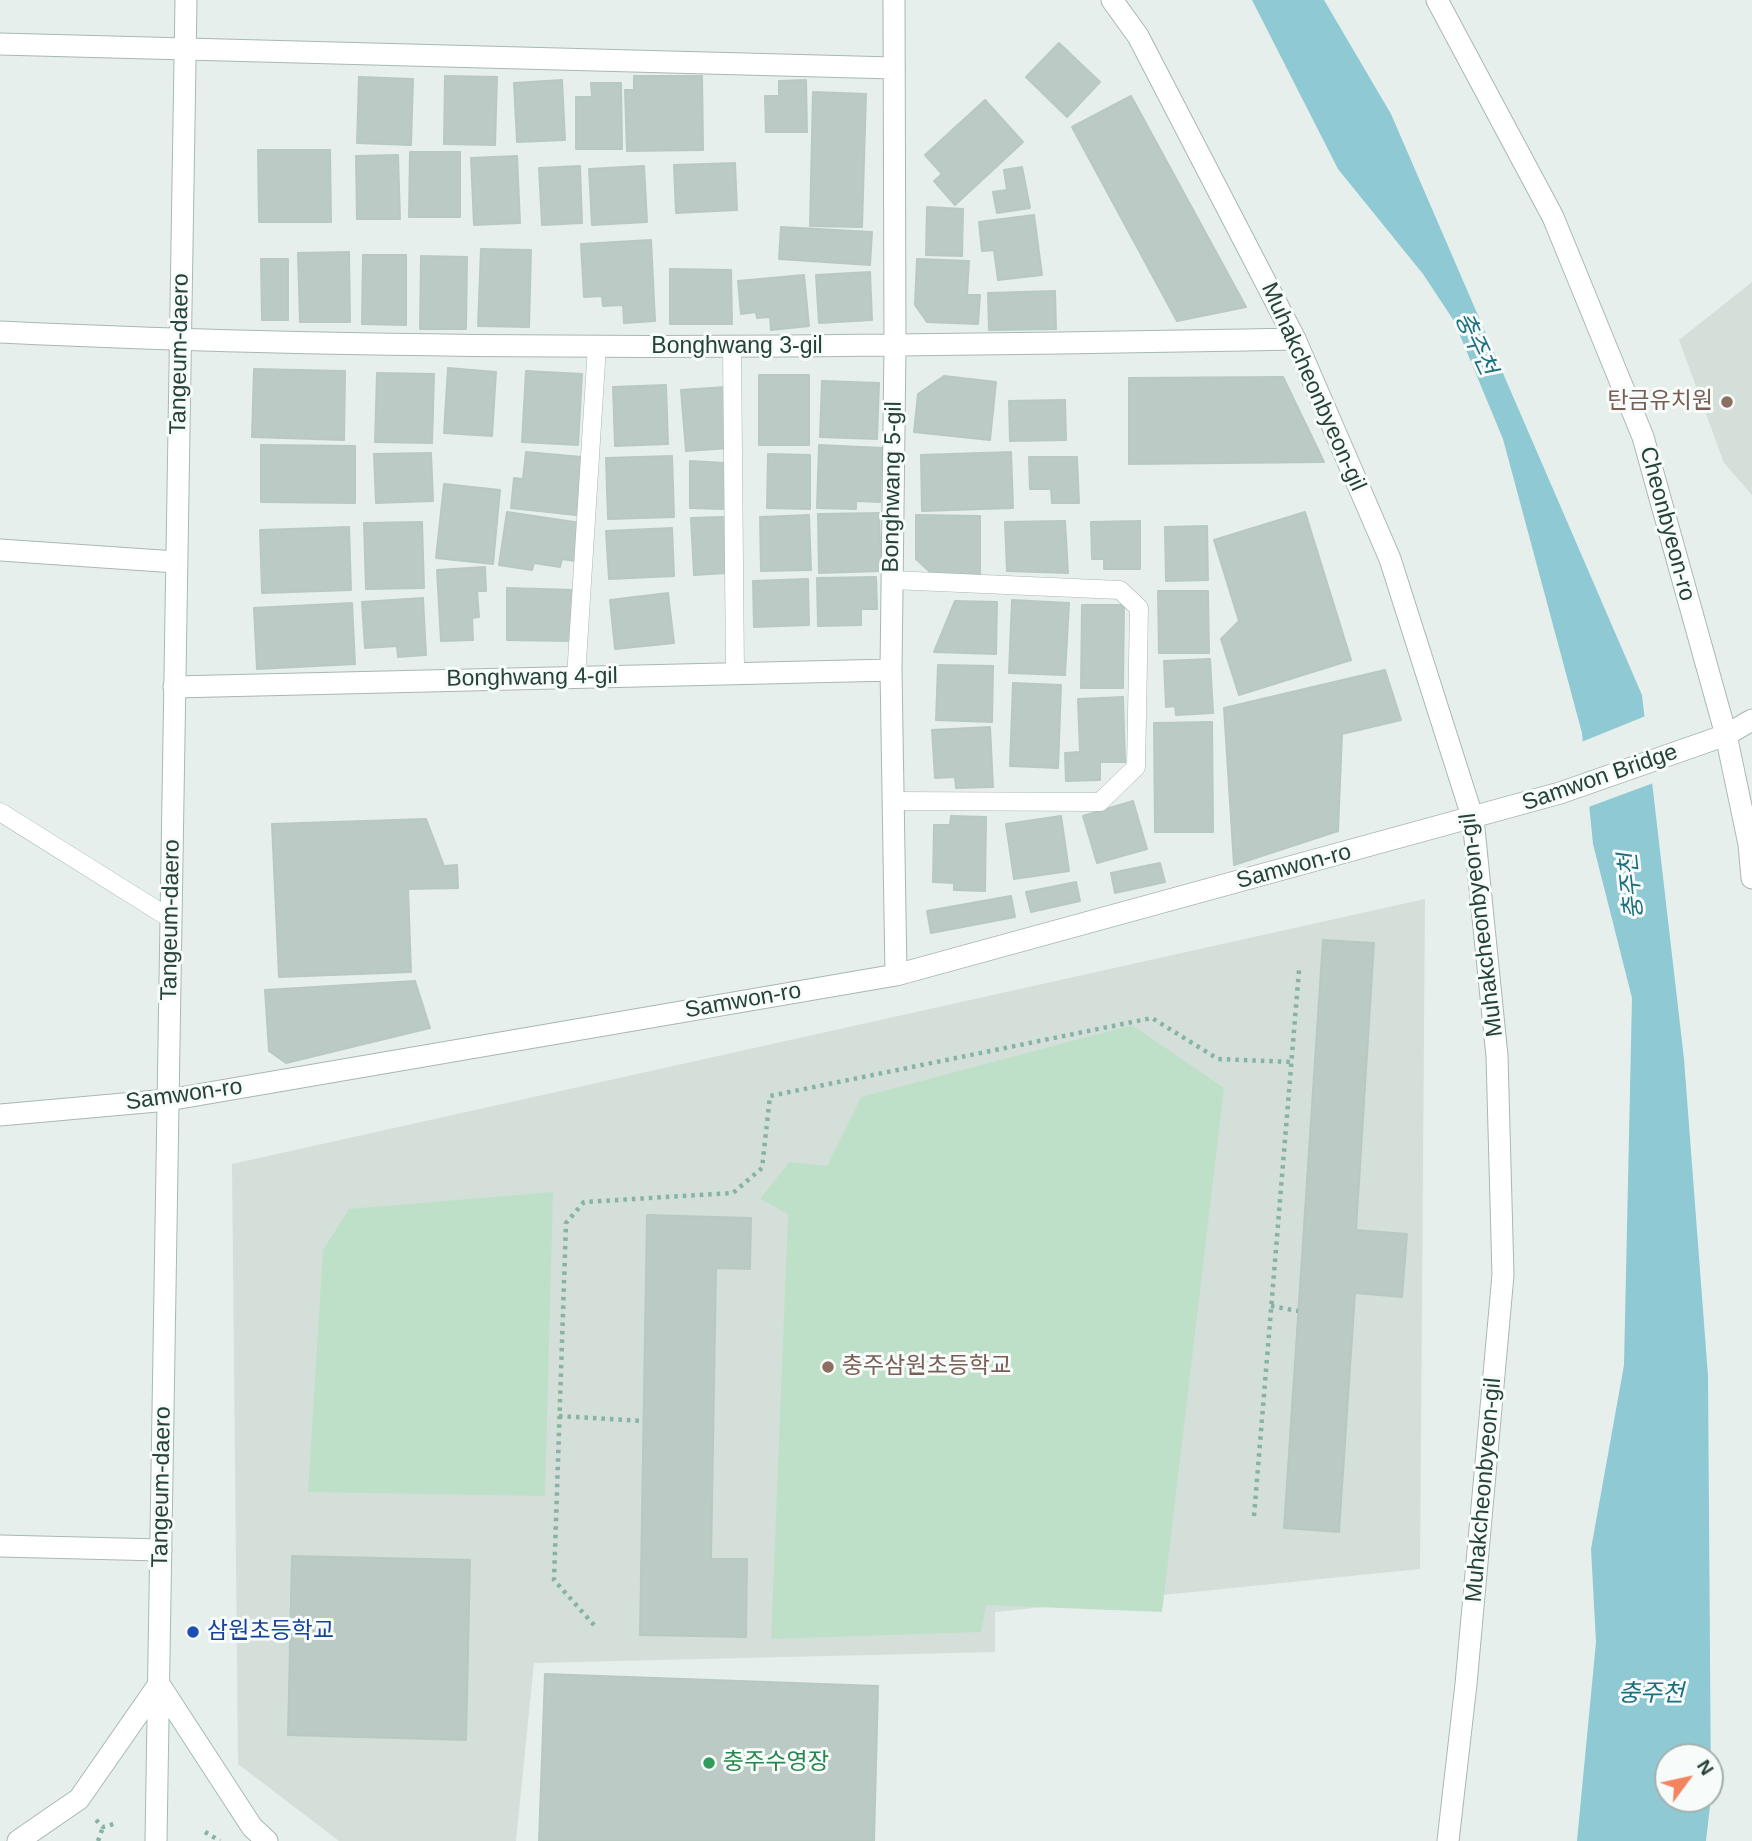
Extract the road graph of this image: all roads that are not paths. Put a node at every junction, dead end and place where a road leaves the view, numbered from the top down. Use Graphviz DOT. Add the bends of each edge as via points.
graph roads {
  1 [pos="186,0"];
  2 [pos="894,0"];
  3 [pos="1112,0"];
  4 [pos="1437,0"];
  5 [pos="0,44"];
  6 [pos="185,48"];
  7 [pos="893,68"];
  8 [pos="0,332"];
  9 [pos="1295,339"];
  10 [pos="180,341"];
  11 [pos="597,346"];
  12 [pos="895,346"];
  13 [pos="732,348"];
  14 [pos="0,550"];
  15 [pos="176,562"];
  16 [pos="892,580"];
  17 [pos="891,670"];
  18 [pos="735,674"];
  19 [pos="576,677"];
  20 [pos="174,687"];
  21 [pos="1752,720"];
  22 [pos="1726,735"];
  23 [pos="894,801"];
  24 [pos="0,812"];
  25 [pos="1473,819"];
  26 [pos="1750,843"];
  27 [pos="1752,878"];
  28 [pos="171,919"];
  29 [pos="897,975"];
  30 [pos="169,1100"];
  31 [pos="0,1115"];
  32 [pos="0,1546"];
  33 [pos="161,1550"];
  34 [pos="159,1684"];
  35 [pos="18,1841"];
  36 [pos="156,1841"];
  37 [pos="267,1841"];
  38 [pos="1448,1841"];
  1 -- 6 [label="street, Tangeum-daero"];
  2 -- 7 [label="street, Bonghwang 5-gil"];
  3 -- 9 [label="street, Muhakcheonbyeon-gil" via="1138,36"];
  4 -- 22 [label="street, Cheonbyeon-ro" via="1553,217 1643,436"];
  5 -- 6 [label="street"];
  6 -- 7 [label="street"];
  6 -- 10 [label="street, Tangeum-daero"];
  7 -- 12 [label="street, Bonghwang 5-gil"];
  8 -- 10 [label="street, Bonghwang 3-gil"];
  9 -- 12 [label="street, Bonghwang 3-gil"];
  9 -- 25 [label="street, Muhakcheonbyeon-gil" via="1390,559"];
  10 -- 11 [label="street, Bonghwang 3-gil"];
  10 -- 15 [label="street, Tangeum-daero"];
  11 -- 13 [label="street, Bonghwang 3-gil"];
  11 -- 19 [label="lane"];
  12 -- 13 [label="street, Bonghwang 3-gil"];
  12 -- 16 [label="street, Bonghwang 5-gil"];
  13 -- 18 [label="lane"];
  14 -- 15 [label="street"];
  15 -- 20 [label="street, Tangeum-daero"];
  16 -- 17 [label="street, Bonghwang 5-gil"];
  16 -- 23 [label="lane" via="1120,590 1139,608 1136,767 1100,802"];
  17 -- 18 [label="street, Bonghwang 4-gil"];
  17 -- 23 [label="street, Bonghwang 5-gil"];
  18 -- 19 [label="street, Bonghwang 4-gil"];
  19 -- 20 [label="street, Bonghwang 4-gil"];
  20 -- 28 [label="street, Tangeum-daero"];
  21 -- 22 [label="street"];
  22 -- 25 [label="street, Samwon Bridge"];
  22 -- 26 [label="street, Cheonbyeon-ro"];
  23 -- 29 [label="street, Bonghwang 5-gil"];
  24 -- 28 [label="lane"];
  25 -- 29 [label="street, Samwon-ro"];
  25 -- 38 [label="street, Muhakcheonbyeon-gil" via="1497,1056 1503,1275"];
  26 -- 27 [label="street, Cheonbyeon-ro"];
  28 -- 30 [label="street, Tangeum-daero"];
  29 -- 30 [label="street, Samwon-ro"];
  30 -- 31 [label="street, Samwon-ro"];
  30 -- 33 [label="street, Tangeum-daero"];
  32 -- 33 [label="street"];
  33 -- 34 [label="street, Tangeum-daero"];
  34 -- 35 [label="street" via="79,1799"];
  34 -- 36 [label="street, Tangeum-daero"];
  34 -- 37 [label="street" via="253,1827"];
}
